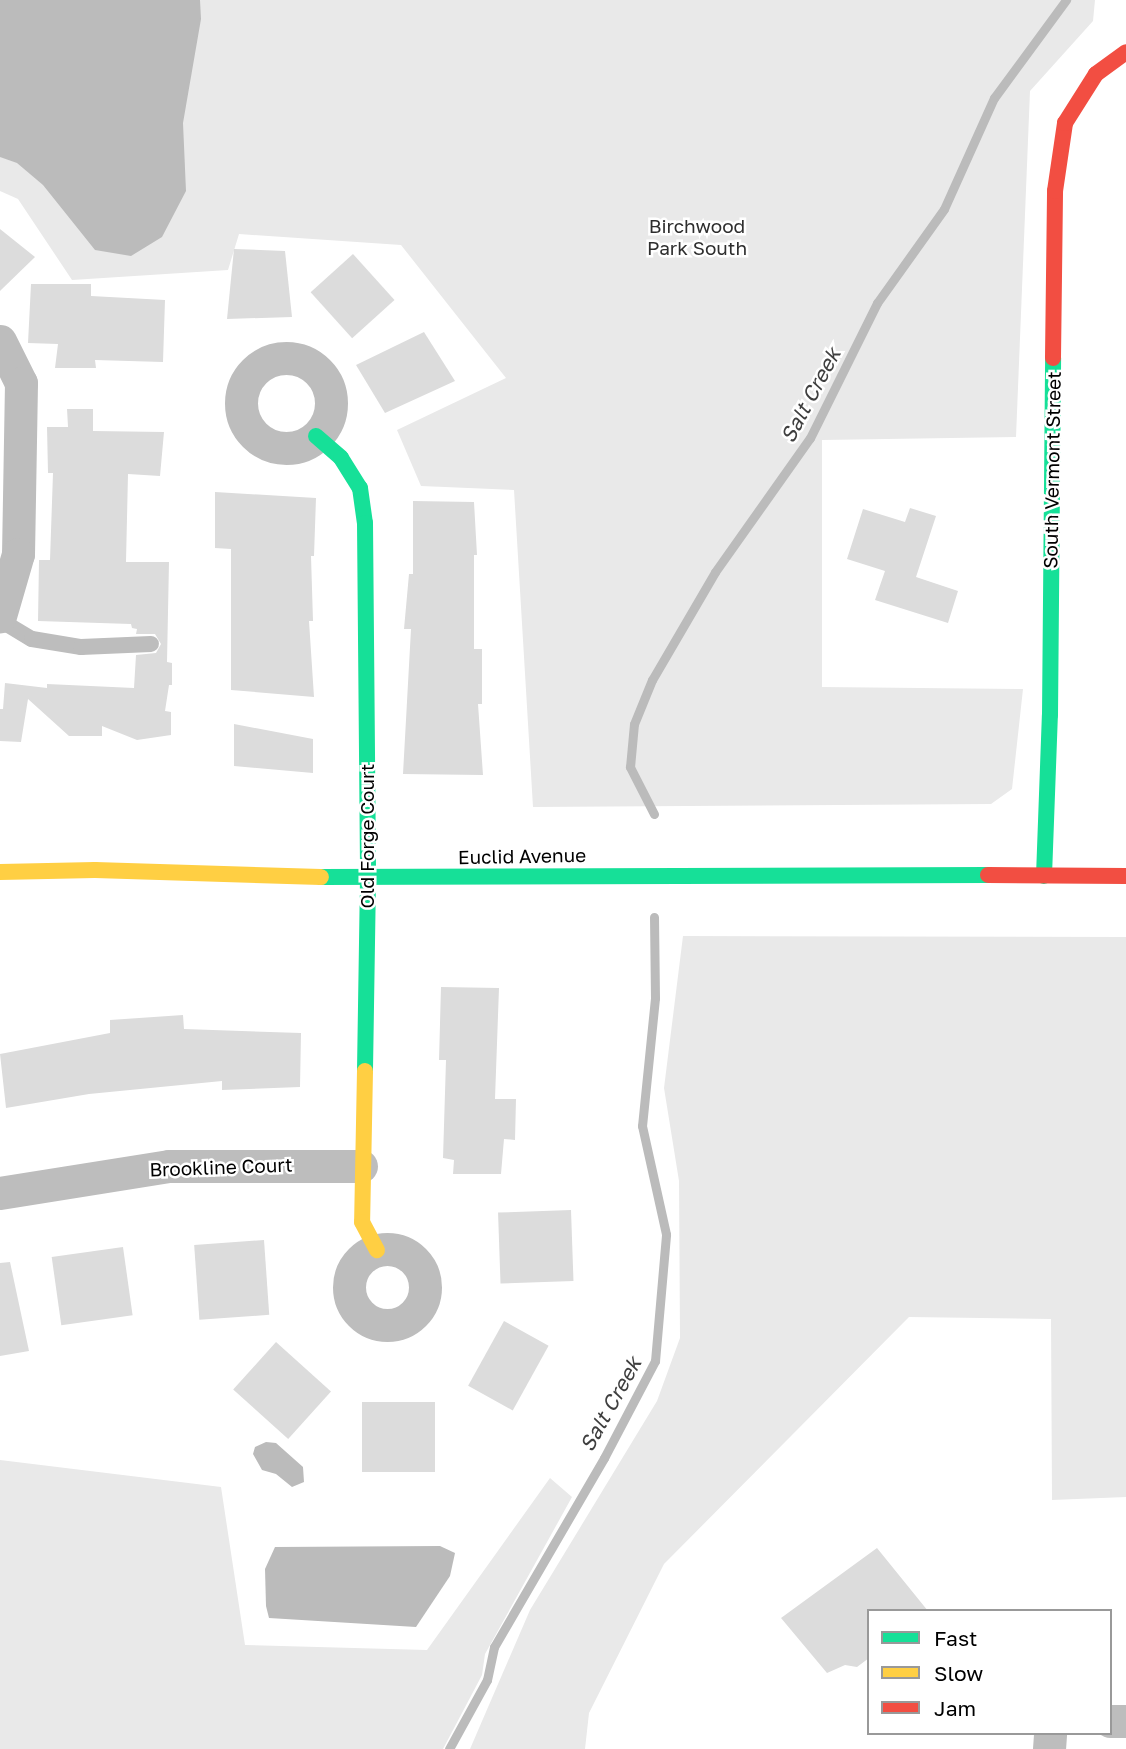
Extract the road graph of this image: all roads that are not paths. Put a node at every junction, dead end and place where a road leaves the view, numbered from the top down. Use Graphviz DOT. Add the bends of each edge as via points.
graph roads {
  1 [pos="1126,52"];
  2 [pos="0,341"];
  3 [pos="316,436"];
  4 [pos="0,618"];
  5 [pos="151,644"];
  6 [pos="0,872"];
  7 [pos="1044,876"];
  8 [pos="1126,876"];
  9 [pos="369,879"];
  10 [pos="361,1166"];
  11 [pos="0,1193"];
  12 [pos="377,1250"];
  1 -- 7 [label="street, South Vermont Street" via="1096,74 1065,123 1055,191"];
  2 -- 4 [label="street" via="21,383 18,554"];
  3 -- 9 [label="street, Old Forge Court" via="341,458 360,488 365,523"];
  4 -- 5 [label="lane" via="32,639 81,647"];
  6 -- 9 [label="street, Euclid Avenue" via="95,870"];
  7 -- 8 [label="street, Euclid Avenue"];
  7 -- 9 [label="street, Euclid Avenue" via="706,874"];
  9 -- 10 [label="street, Old Forge Court"];
  10 -- 11 [label="street, Brookline Court" via="169,1166"];
  10 -- 12 [label="street, Old Forge Court" via="362,1222"];
}
